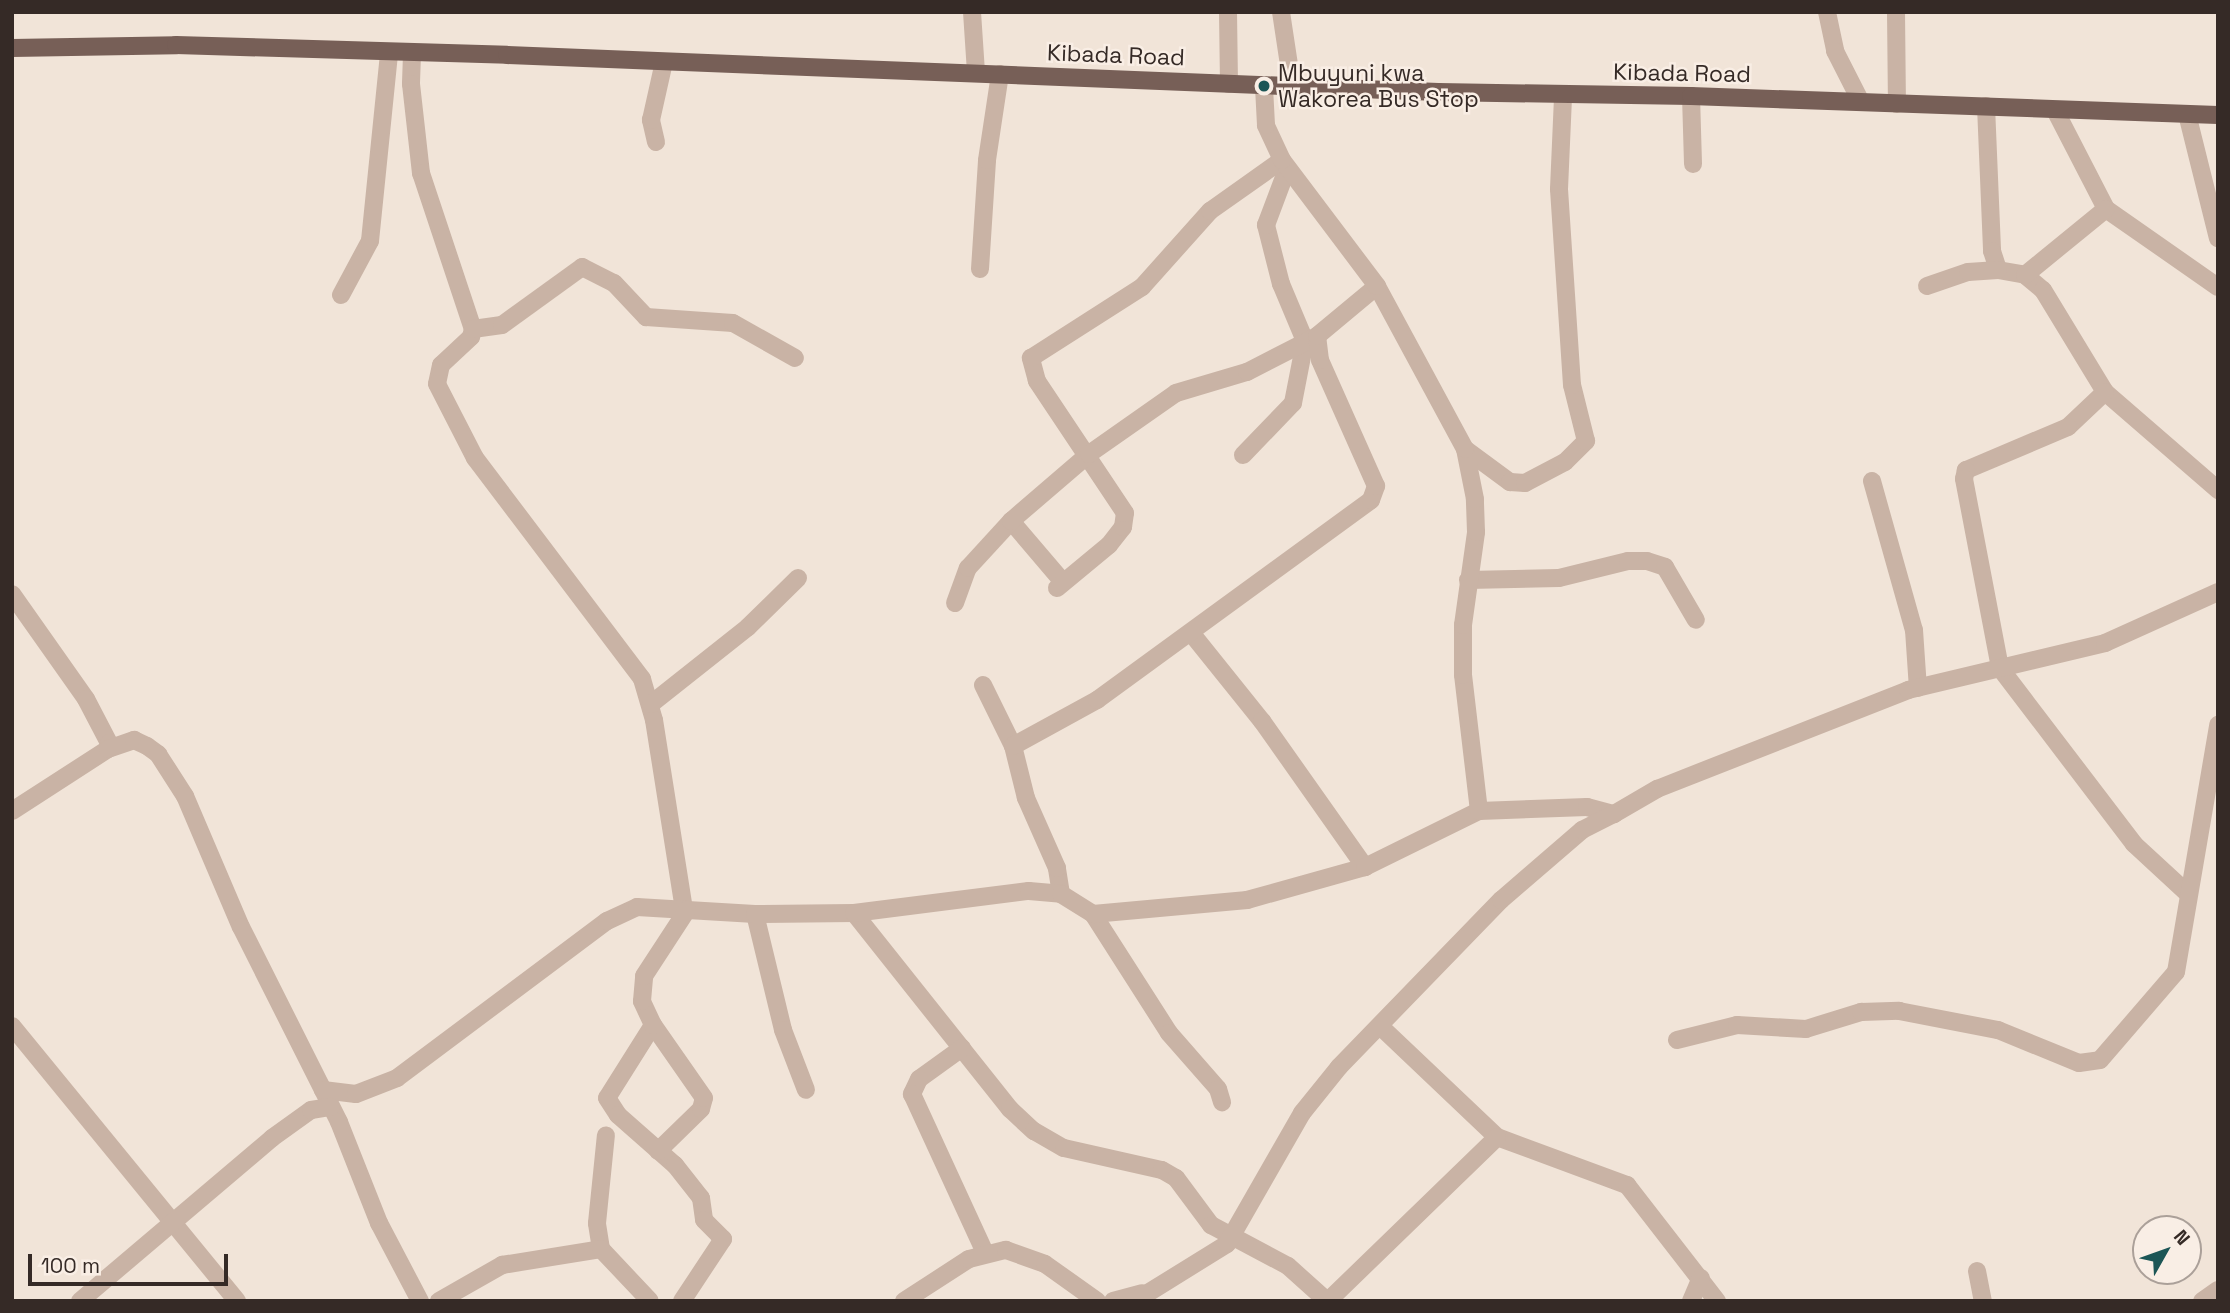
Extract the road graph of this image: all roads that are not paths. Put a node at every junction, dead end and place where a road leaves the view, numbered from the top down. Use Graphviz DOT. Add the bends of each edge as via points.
graph roads {
  1 [pos="972,12"];
  2 [pos="1228,12"];
  3 [pos="1281,12"];
  4 [pos="1827,12"];
  5 [pos="1896,12"];
  6 [pos="12,48"];
  7 [pos="389,53"];
  8 [pos="412,54"];
  9 [pos="664,62"];
  10 [pos="976,72"];
  11 [pos="1000,74"];
  12 [pos="1229,84"];
  13 [pos="1292,85"];
  14 [pos="1264,86"];
  15 [pos="1563,96"];
  16 [pos="1691,96"];
  17 [pos="1861,102"];
  18 [pos="1897,104"];
  19 [pos="1986,106"];
  20 [pos="2055,110"];
  21 [pos="2188,114"];
  22 [pos="2218,115"];
  23 [pos="656,142"];
  24 [pos="1693,164"];
  25 [pos="1284,165"];
  26 [pos="2106,209"];
  27 [pos="2218,239"];
  28 [pos="980,269"];
  29 [pos="1998,270"];
  30 [pos="2025,275"];
  31 [pos="1377,286"];
  32 [pos="1927,286"];
  33 [pos="2218,286"];
  34 [pos="341,295"];
  35 [pos="473,329"];
  36 [pos="1311,339"];
  37 [pos="795,358"];
  38 [pos="2105,392"];
  39 [pos="1465,449"];
  40 [pos="1089,454"];
  41 [pos="1243,455"];
  42 [pos="1872,481"];
  43 [pos="2218,490"];
  44 [pos="1011,521"];
  45 [pos="798,578"];
  46 [pos="1468,580"];
  47 [pos="2218,592"];
  48 [pos="12,594"];
  49 [pos="955,603"];
  50 [pos="1696,620"];
  51 [pos="1192,634"];
  52 [pos="2000,668"];
  53 [pos="984,685"];
  54 [pos="1918,688"];
  55 [pos="651,704"];
  56 [pos="2218,726"];
  57 [pos="1013,746"];
  58 [pos="108,748"];
  59 [pos="12,811"];
  60 [pos="1479,811"];
  61 [pos="1614,814"];
  62 [pos="1365,867"];
  63 [pos="2186,892"];
  64 [pos="1061,894"];
  65 [pos="685,910"];
  66 [pos="854,913"];
  67 [pos="755,914"];
  68 [pos="1093,914"];
  69 [pos="653,1024"];
  70 [pos="12,1026"];
  71 [pos="1381,1027"];
  72 [pos="1677,1040"];
  73 [pos="962,1048"];
  74 [pos="323,1090"];
  75 [pos="806,1090"];
  76 [pos="356,1094"];
  77 [pos="1222,1102"];
  78 [pos="335,1114"];
  79 [pos="606,1135"];
  80 [pos="1497,1137"];
  81 [pos="658,1151"];
  82 [pos="173,1223"];
  83 [pos="1234,1235"];
  84 [pos="601,1249"];
  85 [pos="985,1253"];
  86 [pos="1977,1270"];
  87 [pos="1701,1278"];
  88 [pos="2218,1290"];
  89 [pos="1139,1297"];
  90 [pos="1090,1300"];
  91 [pos="80,1301"];
  92 [pos="237,1301"];
  93 [pos="420,1301"];
  94 [pos="439,1301"];
  95 [pos="650,1301"];
  96 [pos="682,1301"];
  97 [pos="904,1301"];
  98 [pos="1097,1301"];
  99 [pos="1113,1301"];
  100 [pos="1327,1301"];
  101 [pos="1691,1301"];
  102 [pos="1717,1301"];
  103 [pos="1983,1301"];
  104 [pos="2202,1301"];
  1 -- 10 [label="street"];
  2 -- 12 [label="street"];
  3 -- 13 [label="street"];
  4 -- 17 [label="street" via="1835,51"];
  5 -- 18 [label="street"];
  6 -- 7 [label="main road, Kibada Road" via="176,45"];
  7 -- 8 [label="main road, Kibada Road"];
  7 -- 34 [label="street" via="370,240"];
  8 -- 9 [label="main road, Kibada Road"];
  8 -- 35 [label="street" via="421,173"];
  9 -- 10 [label="main road, Kibada Road"];
  9 -- 23 [label="street" via="651,120"];
  10 -- 11 [label="main road, Kibada Road"];
  11 -- 12 [label="main road, Kibada Road"];
  11 -- 28 [label="street" via="986,160"];
  12 -- 14 [label="main road, Kibada Road"];
  13 -- 14 [label="main road, Kibada Road"];
  13 -- 15 [label="main road, Kibada Road"];
  14 -- 25 [label="street" via="1266,125"];
  15 -- 16 [label="main road, Kibada Road"];
  15 -- 39 [label="street" via="1559,189 1572,385 1586,441 1565,462 1525,483 1510,482"];
  16 -- 17 [label="main road, Kibada Road"];
  16 -- 24 [label="street"];
  17 -- 18 [label="main road, Kibada Road"];
  18 -- 19 [label="main road, Kibada Road"];
  19 -- 20 [label="main road, Kibada Road"];
  19 -- 29 [label="street" via="1992,251"];
  20 -- 21 [label="main road, Kibada Road"];
  20 -- 26 [label="street"];
  21 -- 22 [label="main road, Kibada Road"];
  21 -- 27 [label="street"];
  25 -- 31 [label="street"];
  25 -- 36 [label="street" via="1266,225 1280,284"];
  25 -- 40 [label="street" via="1210,211 1142,287 1031,358 1037,382"];
  26 -- 30 [label="street"];
  26 -- 33 [label="street"];
  29 -- 30 [label="street"];
  29 -- 32 [label="street" via="1968,272"];
  30 -- 38 [label="street" via="2043,290"];
  31 -- 36 [label="street"];
  31 -- 39 [label="street"];
  35 -- 37 [label="street" via="502,325 582,267 614,283 646,317 733,323"];
  35 -- 55 [label="street" via="471,337 441,365 437,384 475,458 627,655"];
  36 -- 40 [label="street" via="1247,372 1176,393"];
  36 -- 41 [label="street" via="1293,403"];
  36 -- 51 [label="street" via="1376,486 1371,500"];
  38 -- 43 [label="street"];
  38 -- 52 [label="street" via="2068,427 1966,470"];
  39 -- 46 [label="street" via="1476,533"];
  40 -- 44 [label="street"];
  40 -- 44 [label="street" via="1120,500 1123,527 1109,545 1060,585"];
  42 -- 54 [label="street" via="1914,630"];
  44 -- 49 [label="street" via="968,568"];
  45 -- 55 [label="street" via="748,627"];
  46 -- 50 [label="street" via="1559,578 1628,561 1647,561 1665,568"];
  46 -- 60 [label="street" via="1463,676"];
  47 -- 52 [label="street" via="2105,643"];
  48 -- 58 [label="street" via="86,699 106,733"];
  51 -- 57 [label="street" via="1097,700"];
  51 -- 62 [label="street" via="1262,721"];
  52 -- 54 [label="street"];
  52 -- 63 [label="street" via="2134,844"];
  53 -- 57 [label="street"];
  54 -- 61 [label="street" via="1657,789"];
  55 -- 65 [label="street"];
  56 -- 63 [label="street"];
  57 -- 64 [label="street" via="1026,798 1057,868"];
  58 -- 59 [label="street"];
  58 -- 74 [label="street" via="134,740 158,754 173,776"];
  60 -- 61 [label="street" via="1587,807"];
  60 -- 62 [label="street"];
  61 -- 71 [label="street" via="1582,830 1510,892"];
  62 -- 68 [label="street" via="1274,896"];
  63 -- 72 [label="street" via="2176,972 2094,1062 2079,1063 1998,1030 1953,1018 1899,1011 1861,1012 1806,1028 1737,1025"];
  64 -- 66 [label="street" via="1029,891"];
  64 -- 68 [label="street"];
  65 -- 67 [label="street"];
  65 -- 69 [label="street" via="645,976 642,1001"];
  65 -- 76 [label="street" via="651,906 620,912 426,1060"];
  66 -- 67 [label="street"];
  66 -- 73 [label="street"];
  67 -- 75 [label="street" via="783,1030"];
  68 -- 77 [label="street" via="1169,1033 1218,1089"];
  69 -- 81 [label="street" via="704,1098 701,1109"];
  69 -- 81 [label="street" via="607,1098"];
  70 -- 82 [label="street"];
  71 -- 80 [label="street"];
  71 -- 83 [label="street" via="1339,1067 1302,1113"];
  73 -- 83 [label="street" via="1010,1109 1034,1131 1064,1148 1162,1170 1175,1178 1211,1225"];
  73 -- 85 [label="street" via="919,1079 912,1094"];
  74 -- 76 [label="street"];
  74 -- 78 [label="street"];
  76 -- 78 [label="street"];
  78 -- 82 [label="street" via="311,1111 272,1138"];
  78 -- 93 [label="street" via="379,1223"];
  79 -- 84 [label="street" via="597,1223"];
  80 -- 87 [label="street" via="1627,1185"];
  80 -- 100 [label="street"];
  81 -- 96 [label="street" via="701,1198 704,1220 723,1239"];
  82 -- 91 [label="street"];
  82 -- 92 [label="street"];
  83 -- 89 [label="street" via="1208,1258"];
  83 -- 100 [label="street" via="1288,1266"];
  84 -- 94 [label="street" via="502,1265"];
  84 -- 95 [label="street"];
  85 -- 90 [label="street" via="1006,1250 1045,1264"];
  85 -- 97 [label="street"];
  86 -- 103 [label="street"];
  87 -- 101 [label="street"];
  87 -- 102 [label="street"];
  88 -- 104 [label="street"];
  89 -- 99 [label="street"];
  90 -- 98 [label="street"];
}
